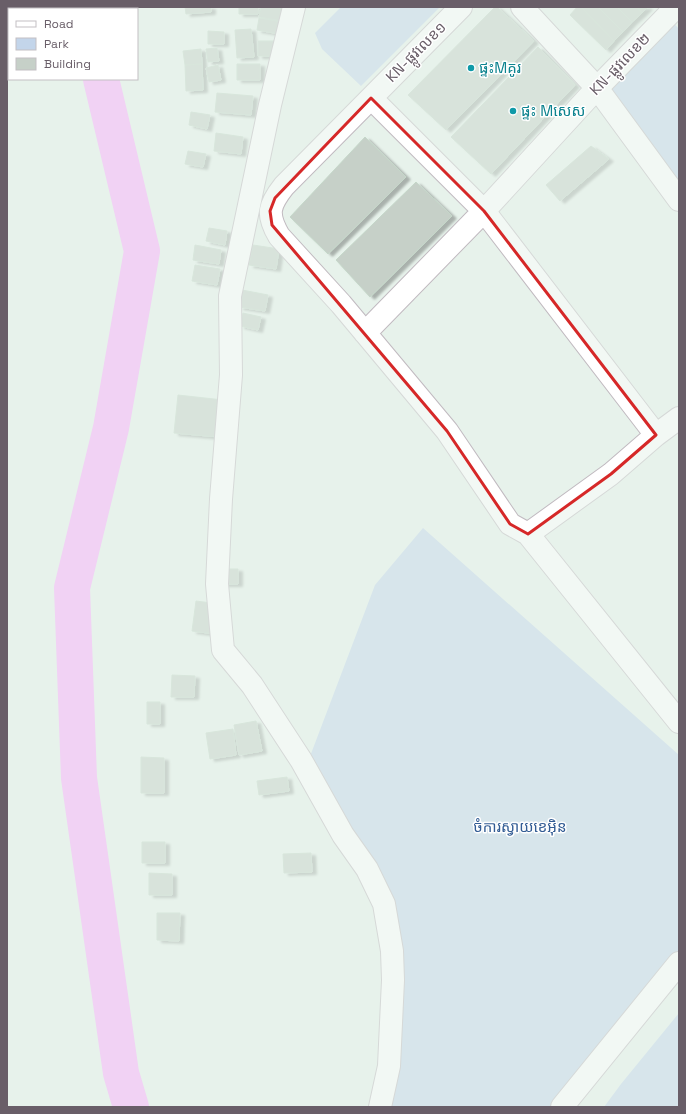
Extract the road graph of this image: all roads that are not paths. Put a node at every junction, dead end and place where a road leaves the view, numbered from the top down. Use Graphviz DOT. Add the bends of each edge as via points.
graph roads {
  1 [pos="294,7"];
  2 [pos="461,7"];
  3 [pos="522,7"];
  4 [pos="676,7"];
  5 [pos="597,88"];
  6 [pos="371,98"];
  7 [pos="679,200"];
  8 [pos="484,211"];
  9 [pos="365,333"];
  10 [pos="679,418"];
  11 [pos="656,435"];
  12 [pos="528,534"];
  13 [pos="679,722"];
  14 [pos="679,963"];
  15 [pos="380,1107"];
  16 [pos="562,1107"];
  1 -- 15 [label="street" via="270,105 230,296 231,375 221,499 218,584 223,650 252,685 301,760 343,835 367,869 384,904 392,951 393,980 389,1066"];
  2 -- 6 [label="street, KN-ផ្លូវលេខ១"];
  3 -- 5 [label="street"];
  4 -- 5 [label="street, KN-ផ្លូវលេខ២"];
  5 -- 7 [label="street"];
  5 -- 8 [label="street, KN-ផ្លូវលេខ២"];
  6 -- 8 [label="street"];
  6 -- 9 [label="street, KN-ផ្លូវលេខ១" via="284,186 270,211 272,225 279,236"];
  8 -- 9 [label="street, KN-ផ្លូវលេខ២"];
  8 -- 11 [label="street"];
  9 -- 12 [label="street, KN-ផ្លូវលេខ១" via="447,431 510,524"];
  10 -- 11 [label="street"];
  11 -- 12 [label="street" via="611,474"];
  12 -- 13 [label="street"];
  14 -- 16 [label="street"];
}
